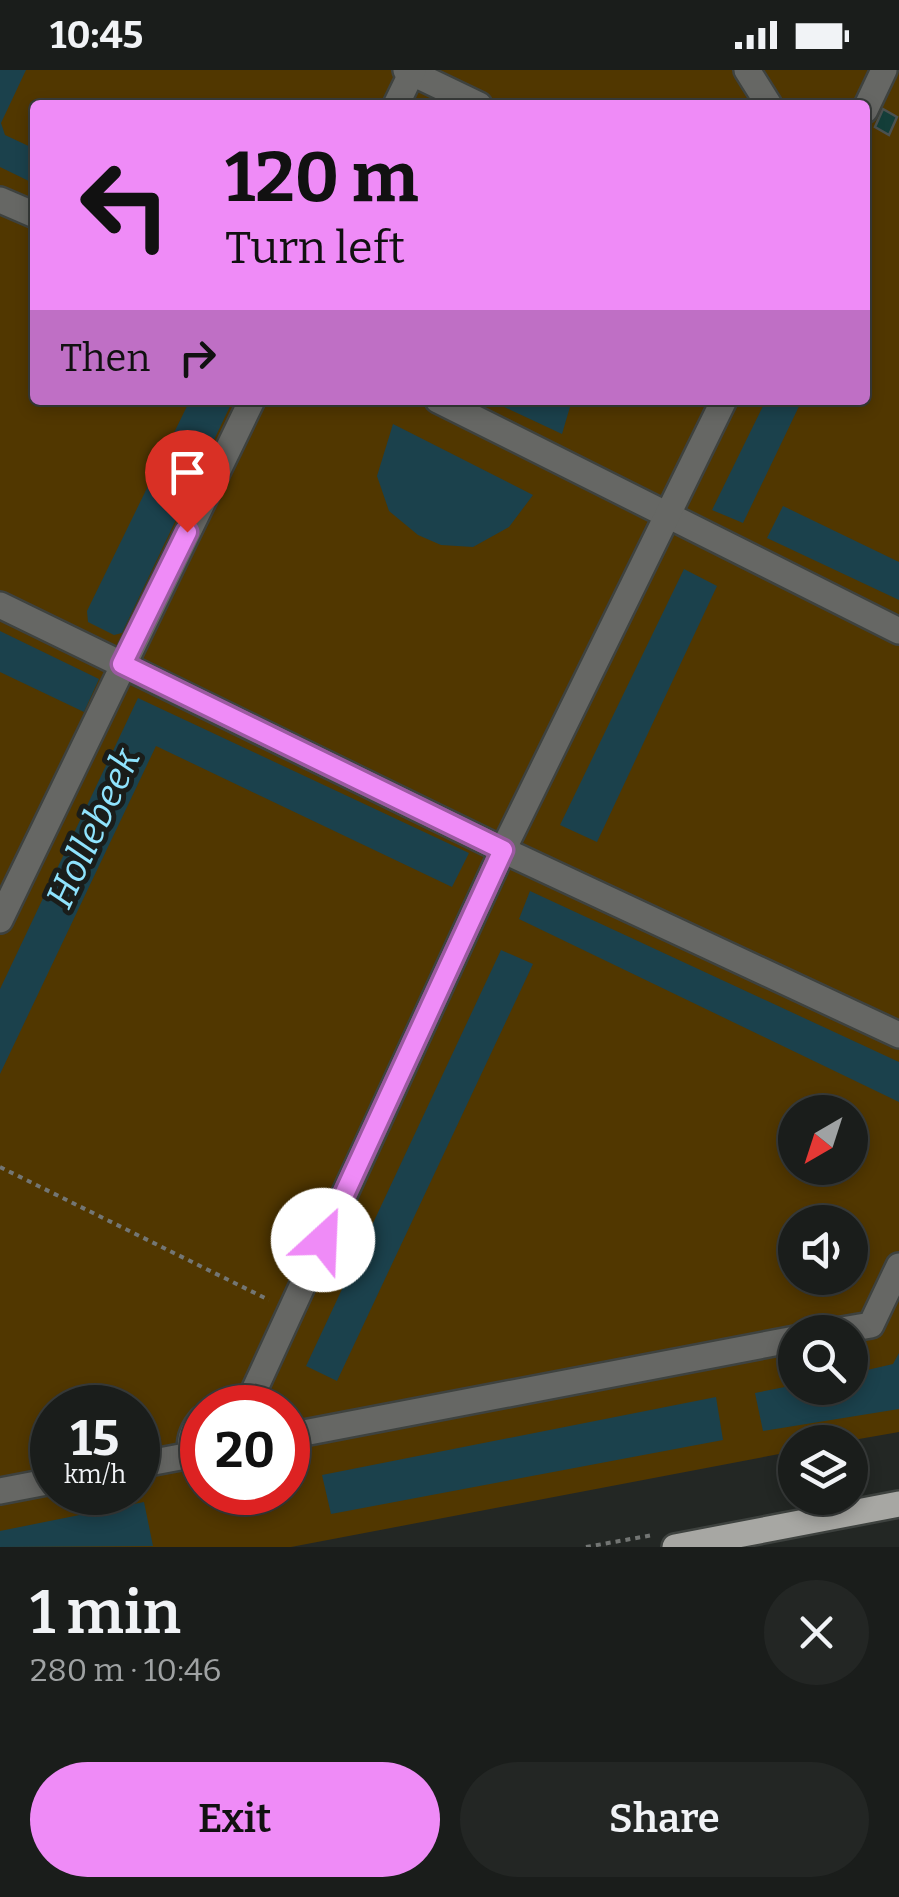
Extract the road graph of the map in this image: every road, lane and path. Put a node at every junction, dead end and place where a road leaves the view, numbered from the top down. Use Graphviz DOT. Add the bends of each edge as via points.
graph roads {
  1 [pos="747,70"];
  2 [pos="884,70"];
  3 [pos="410,71"];
  4 [pos="398,100"];
  5 [pos="469,100"];
  6 [pos="766,100"];
  7 [pos="870,100"];
  8 [pos="0,200"];
  9 [pos="30,213"];
  10 [pos="250,405"];
  11 [pos="448,405"];
  12 [pos="722,405"];
  13 [pos="668,516"];
  14 [pos="0,605"];
  15 [pos="899,631"];
  16 [pos="122,664"];
  17 [pos="503,850"];
  18 [pos="0,920"];
  19 [pos="899,1035"];
  20 [pos="0,1167"];
  21 [pos="899,1266"];
  22 [pos="290,1311"];
  23 [pos="868,1325"];
  24 [pos="778,1342"];
  25 [pos="256,1385"];
  26 [pos="310,1432"];
  27 [pos="30,1485"];
  28 [pos="0,1491"];
  29 [pos="899,1504"];
  30 [pos="674,1547"];
  1 -- 6 [label="lane"];
  2 -- 7 [label="lane"];
  3 -- 4 [label="lane"];
  3 -- 5 [label="lane"];
  8 -- 9 [label="lane"];
  10 -- 16 [label="lane"];
  11 -- 13 [label="lane"];
  12 -- 13 [label="lane"];
  13 -- 15 [label="lane"];
  13 -- 17 [label="lane"];
  14 -- 16 [label="lane"];
  16 -- 17 [label="lane"];
  16 -- 18 [label="lane"];
  17 -- 19 [label="lane"];
  17 -- 22 [label="lane"];
  20 -- 22 [label="path"];
  21 -- 23 [label="lane"];
  22 -- 25 [label="lane"];
  24 -- 26 [label="lane"];
  27 -- 28 [label="lane"];
  29 -- 30 [label="main road"];
}
